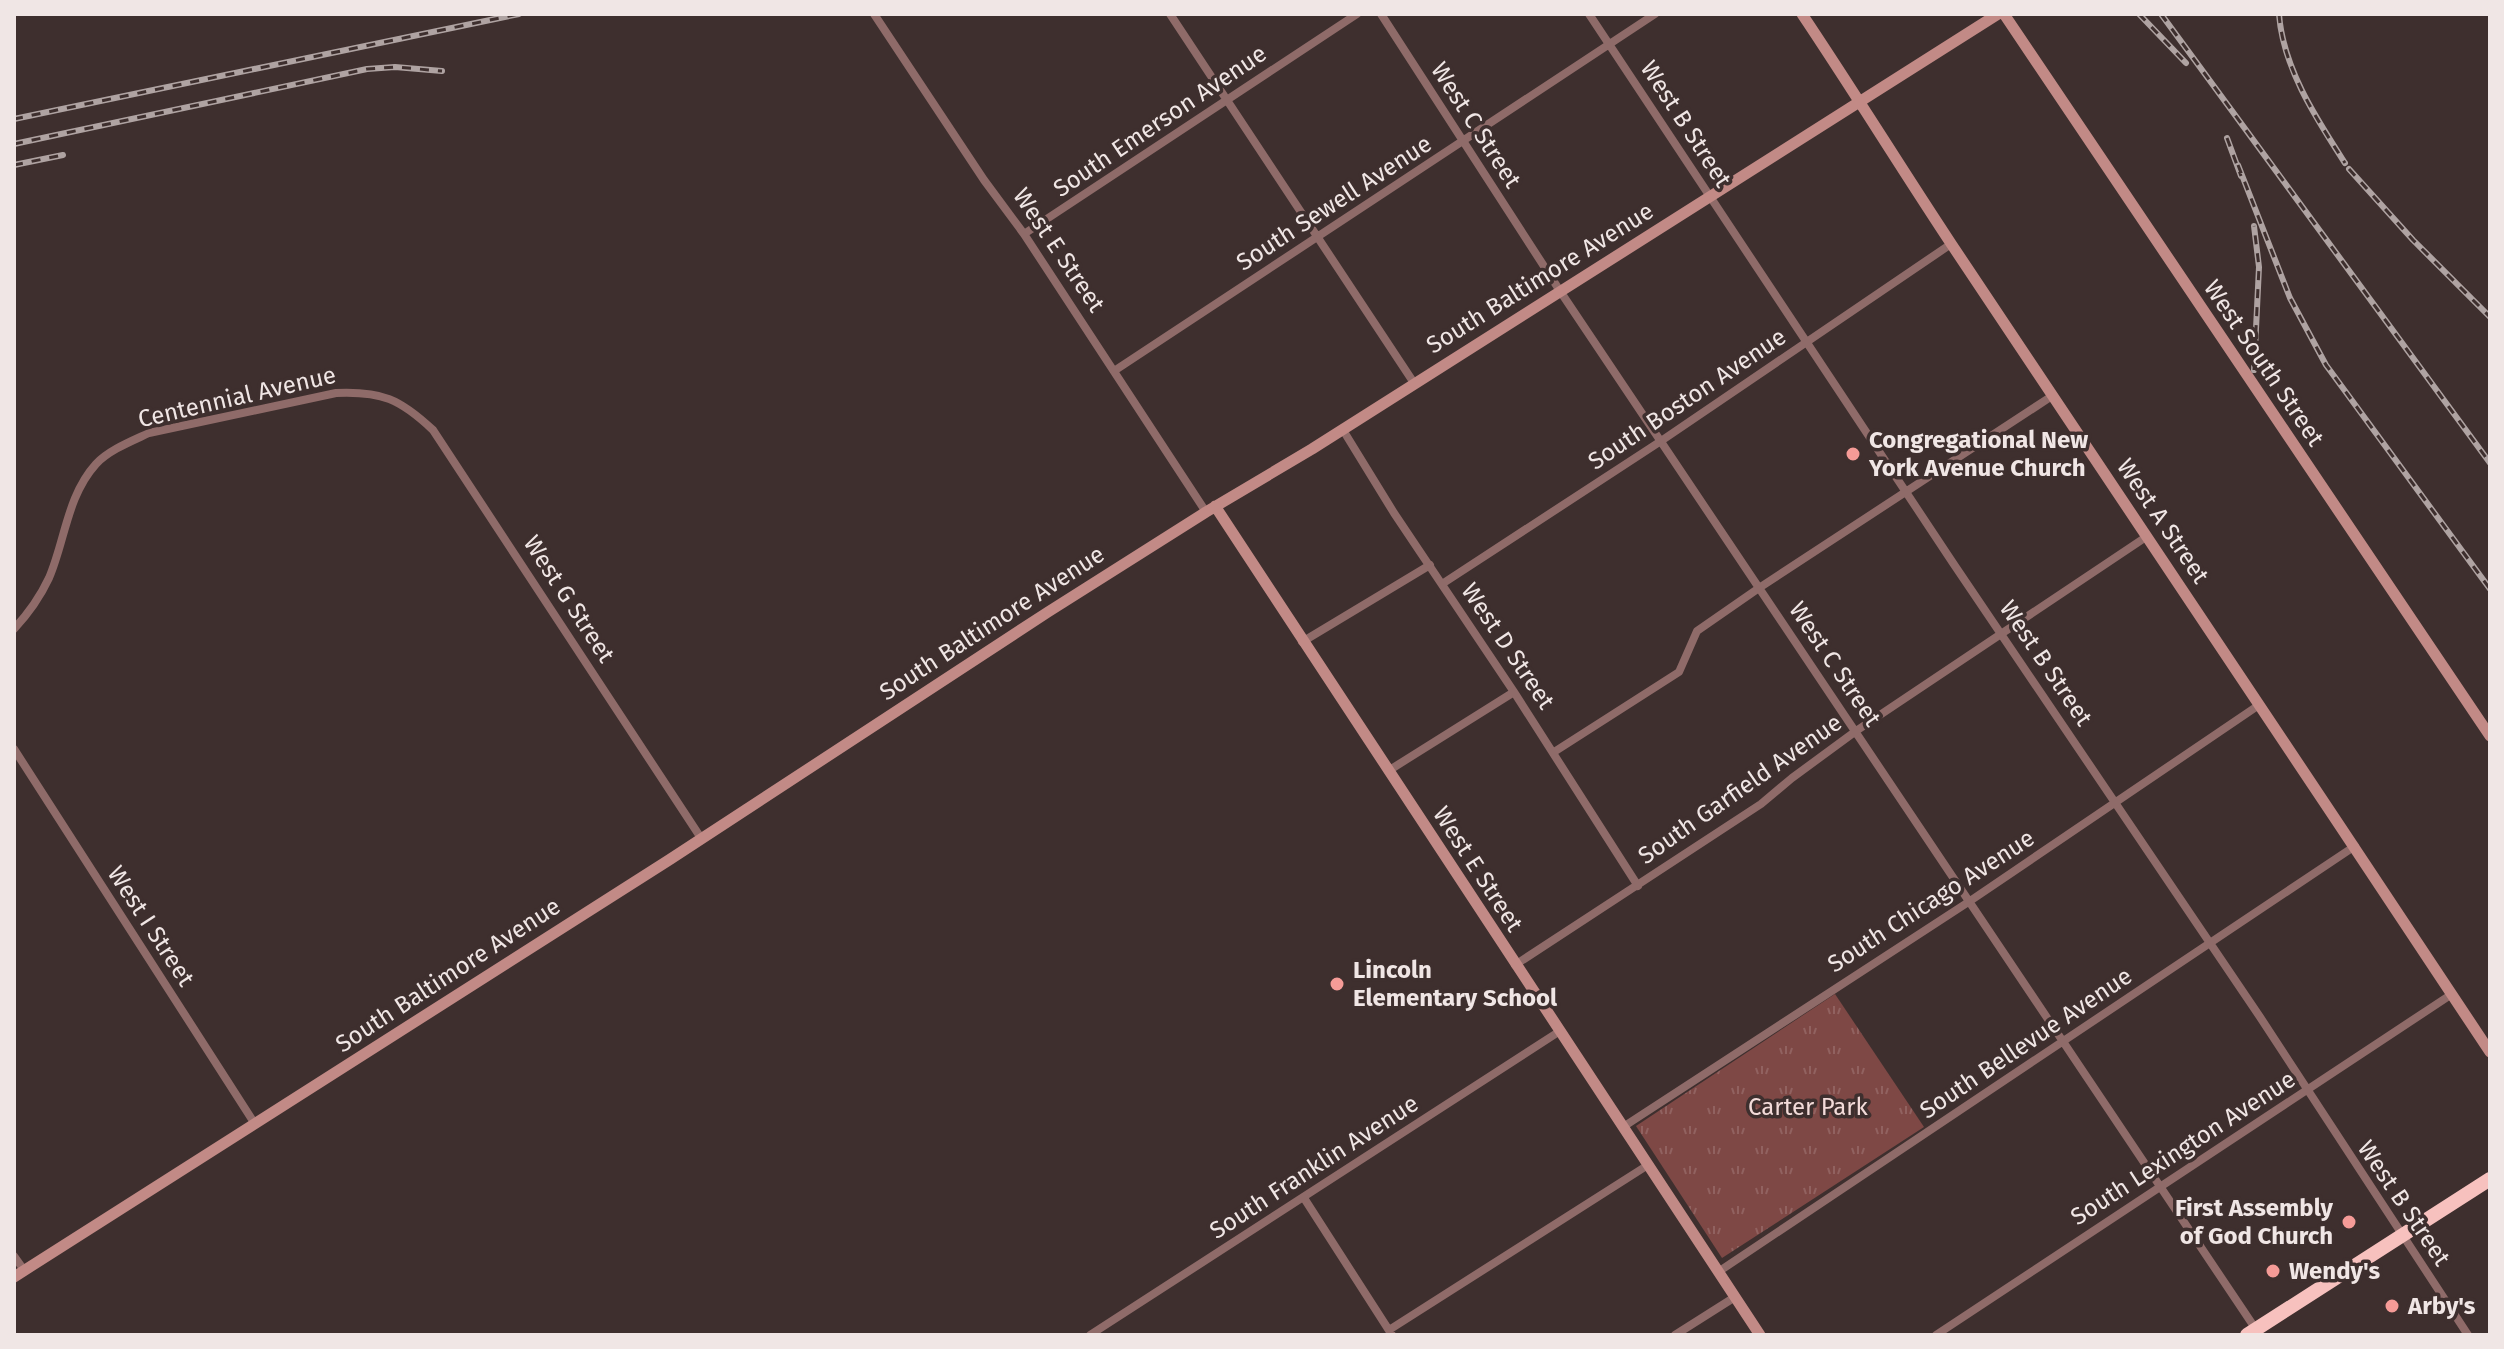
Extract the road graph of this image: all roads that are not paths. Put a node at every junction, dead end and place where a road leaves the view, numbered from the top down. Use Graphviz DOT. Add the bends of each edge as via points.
graph roads {
  1 [pos="874,14"];
  2 [pos="1170,14"];
  3 [pos="1357,14"];
  4 [pos="1381,14"];
  5 [pos="1589,14"];
  6 [pos="1655,14"];
  7 [pos="1802,14"];
  8 [pos="2001,14"];
  9 [pos="1610,45"];
  10 [pos="1226,100"];
  11 [pos="1860,102"];
  12 [pos="1463,142"];
  13 [pos="1710,197"];
  14 [pos="1024,234"];
  15 [pos="1318,238"];
  16 [pos="1951,244"];
  17 [pos="1560,291"];
  18 [pos="1807,343"];
  19 [pos="1114,371"];
  20 [pos="1414,383"];
  21 [pos="2052,396"];
  22 [pos="387,397"];
  23 [pos="1343,430"];
  24 [pos="1661,441"];
  25 [pos="1906,491"];
  26 [pos="1210,509"];
  27 [pos="2146,537"];
  28 [pos="1430,565"];
  29 [pos="1442,584"];
  30 [pos="1759,588"];
  31 [pos="14,629"];
  32 [pos="2002,634"];
  33 [pos="1302,642"];
  34 [pos="1514,692"];
  35 [pos="2259,705"];
  36 [pos="1856,731"];
  37 [pos="2490,736"];
  38 [pos="14,749"];
  39 [pos="1554,752"];
  40 [pos="1388,771"];
  41 [pos="2116,802"];
  42 [pos="701,838"];
  43 [pos="2355,846"];
  44 [pos="1638,886"];
  45 [pos="1970,901"];
  46 [pos="2210,944"];
  47 [pos="1515,965"];
  48 [pos="2452,994"];
  49 [pos="1560,1031"];
  50 [pos="2064,1043"];
  51 [pos="2490,1052"];
  52 [pos="2307,1090"];
  53 [pos="255,1124"];
  54 [pos="1623,1127"];
  55 [pos="1648,1165"];
  56 [pos="2490,1179"];
  57 [pos="2160,1187"];
  58 [pos="1304,1198"];
  59 [pos="2402,1235"];
  60 [pos="14,1256"];
  61 [pos="1718,1272"];
  62 [pos="19,1273"];
  63 [pos="1735,1297"];
  64 [pos="1391,1333"];
  65 [pos="2254,1333"];
  66 [pos="1090,1335"];
  67 [pos="1675,1335"];
  68 [pos="1760,1335"];
  69 [pos="1936,1335"];
  70 [pos="2468,1335"];
  1 -- 14 [label="street, West E Street"];
  2 -- 10 [label="street"];
  3 -- 10 [label="street, South Emerson Avenue"];
  4 -- 12 [label="street, West C Street"];
  5 -- 9 [label="street, West B Street"];
  6 -- 9 [label="street, South Sewell Avenue"];
  7 -- 11 [label="street, West A Street"];
  8 -- 11 [label="street, South Baltimore Avenue"];
  8 -- 37 [label="street, West South Street"];
  9 -- 12 [label="street, South Sewell Avenue"];
  9 -- 13 [label="street, West B Street"];
  10 -- 14 [label="street, South Emerson Avenue"];
  10 -- 15 [label="street"];
  11 -- 13 [label="street, South Baltimore Avenue"];
  11 -- 16 [label="street, West A Street"];
  12 -- 15 [label="street, South Sewell Avenue"];
  12 -- 17 [label="street, West C Street"];
  13 -- 17 [label="street, South Baltimore Avenue"];
  13 -- 18 [label="street, West B Street"];
  14 -- 19 [label="street, West E Street"];
  15 -- 19 [label="street, South Sewell Avenue"];
  15 -- 20 [label="street"];
  16 -- 18 [label="street, South Boston Avenue"];
  16 -- 21 [label="street, West A Street"];
  17 -- 20 [label="street, South Baltimore Avenue"];
  17 -- 24 [label="street, West C Street"];
  18 -- 24 [label="street, South Boston Avenue"];
  18 -- 25 [label="street, West B Street"];
  19 -- 26 [label="street, West E Street"];
  20 -- 23 [label="street, South Baltimore Avenue"];
  21 -- 25 [label="street"];
  21 -- 27 [label="street, West A Street"];
  22 -- 31 [label="street, Centennial Avenue" via="336,393 149,433 125,445 97,463 87,477 48,579"];
  22 -- 42 [label="street, West G Street" via="433,430"];
  23 -- 26 [label="street, South Baltimore Avenue"];
  23 -- 28 [label="street, West D Street"];
  24 -- 29 [label="street, South Boston Avenue"];
  24 -- 30 [label="street, West C Street"];
  25 -- 30 [label="street"];
  25 -- 32 [label="street, West B Street"];
  26 -- 33 [label="street, West E Street"];
  26 -- 42 [label="street, South Baltimore Avenue"];
  27 -- 32 [label="street, South Garfield Avenue"];
  27 -- 35 [label="street, West A Street"];
  28 -- 29 [label="street, West D Street"];
  28 -- 33 [label="street"];
  29 -- 34 [label="street, West D Street"];
  30 -- 36 [label="street, West C Street"];
  30 -- 39 [label="street" via="1697,631 1679,672"];
  32 -- 36 [label="street, South Garfield Avenue"];
  32 -- 41 [label="street, West B Street"];
  33 -- 40 [label="street, West E Street"];
  34 -- 39 [label="street, West D Street"];
  34 -- 40 [label="street"];
  35 -- 41 [label="street, South Chicago Avenue"];
  35 -- 43 [label="street, West A Street"];
  36 -- 44 [label="street, South Garfield Avenue" via="1761,804"];
  36 -- 45 [label="street, West C Street"];
  38 -- 53 [label="street, West I Street"];
  39 -- 44 [label="street, West D Street"];
  40 -- 47 [label="street, West E Street"];
  41 -- 45 [label="street, South Chicago Avenue"];
  41 -- 46 [label="street, West B Street"];
  42 -- 53 [label="street, South Baltimore Avenue"];
  43 -- 46 [label="street, South Bellevue Avenue"];
  43 -- 48 [label="street, West A Street"];
  44 -- 47 [label="street, South Garfield Avenue"];
  45 -- 50 [label="street, West C Street"];
  45 -- 54 [label="street, South Chicago Avenue"];
  46 -- 50 [label="street, South Bellevue Avenue"];
  46 -- 52 [label="street, West B Street"];
  47 -- 49 [label="street, West E Street"];
  48 -- 51 [label="street, West A Street"];
  48 -- 52 [label="street, South Lexington Avenue"];
  49 -- 54 [label="street, West E Street"];
  49 -- 58 [label="street, South Franklin Avenue"];
  50 -- 57 [label="street, West C Street"];
  50 -- 61 [label="street, South Bellevue Avenue"];
  52 -- 57 [label="street, South Lexington Avenue"];
  52 -- 59 [label="street, West B Street"];
  53 -- 62 [label="street, South Baltimore Avenue"];
  54 -- 55 [label="street, West E Street"];
  55 -- 61 [label="street, West E Street"];
  55 -- 64 [label="street"];
  56 -- 59 [label="highway"];
  57 -- 65 [label="street, West C Street"];
  57 -- 69 [label="street, South Lexington Avenue"];
  58 -- 64 [label="street"];
  58 -- 66 [label="street, South Franklin Avenue"];
  59 -- 65 [label="highway"];
  59 -- 70 [label="street, West B Street"];
  60 -- 62 [label="street"];
  61 -- 63 [label="street, West E Street"];
  63 -- 67 [label="street"];
  63 -- 68 [label="street, West E Street"];
}
